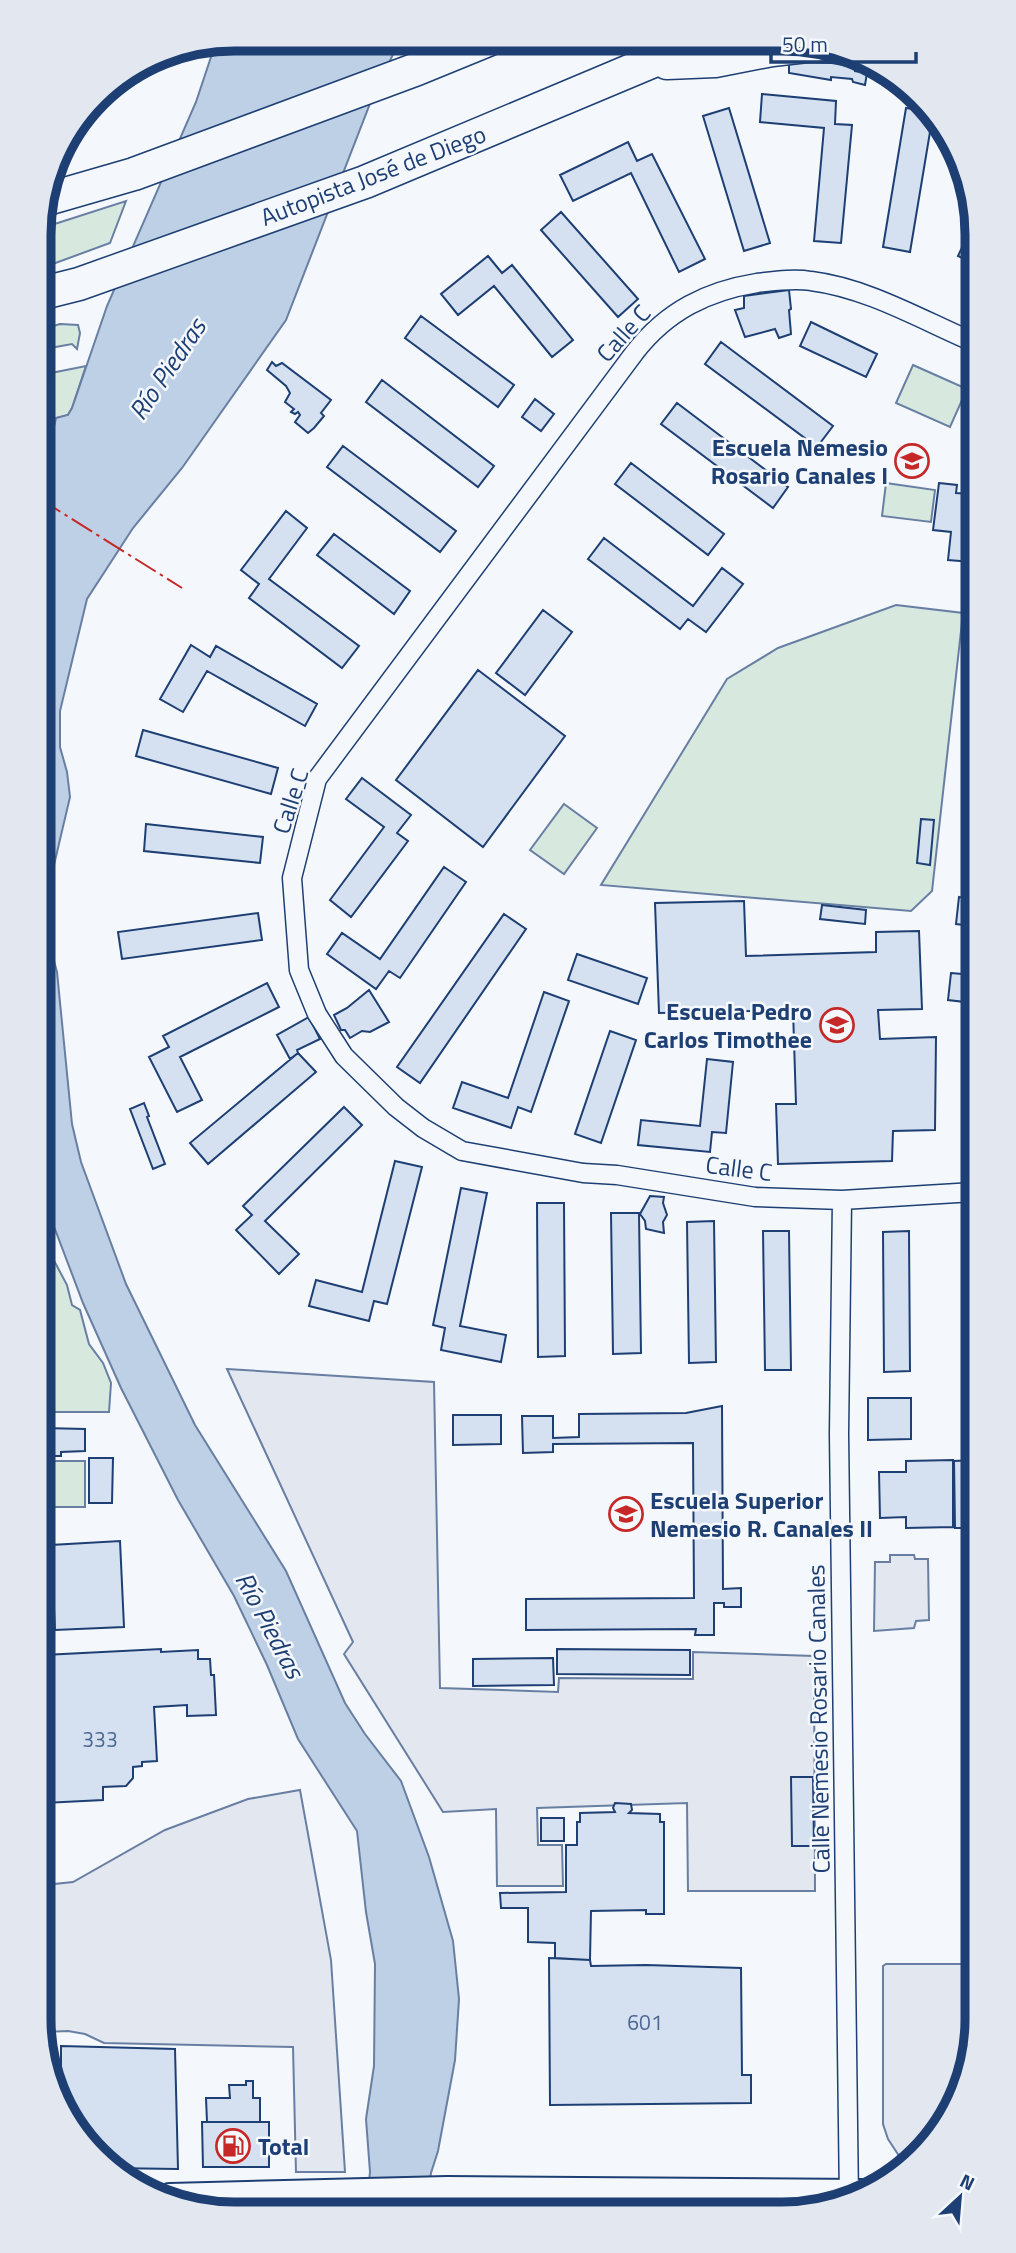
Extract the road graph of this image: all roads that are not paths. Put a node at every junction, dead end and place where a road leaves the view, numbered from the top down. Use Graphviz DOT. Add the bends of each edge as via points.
graph roads {
  1 [pos="461,51"];
  2 [pos="678,51"];
  3 [pos="767,51"];
  4 [pos="648,64"];
  5 [pos="55,197"];
  6 [pos="51,291"];
  7 [pos="965,338"];
  8 [pos="965,1193"];
  9 [pos="842,1200"];
  10 [pos="853,2188"];
  11 [pos="827,2197"];
  12 [pos="193,2198"];
  1 -- 5 [label="highway" via="134,174"];
  2 -- 4 [label="highway, Autopista José de Diego"];
  3 -- 4 [label="highway" via="715,61"];
  4 -- 6 [label="highway, Autopista José de Diego" via="365,181"];
  7 -- 9 [label="street, Calle C" via="871,298 810,281 730,287 678,310 635,352 317,779 292,878 299,970 317,1014 344,1056 396,1107 462,1151 755,1197"];
  8 -- 9 [label="street, Calle C"];
  9 -- 10 [label="street, Calle Nemesio Rosario Canales" via="839,1434"];
  11 -- 12 [label="main road" via="447,2191"];
}
